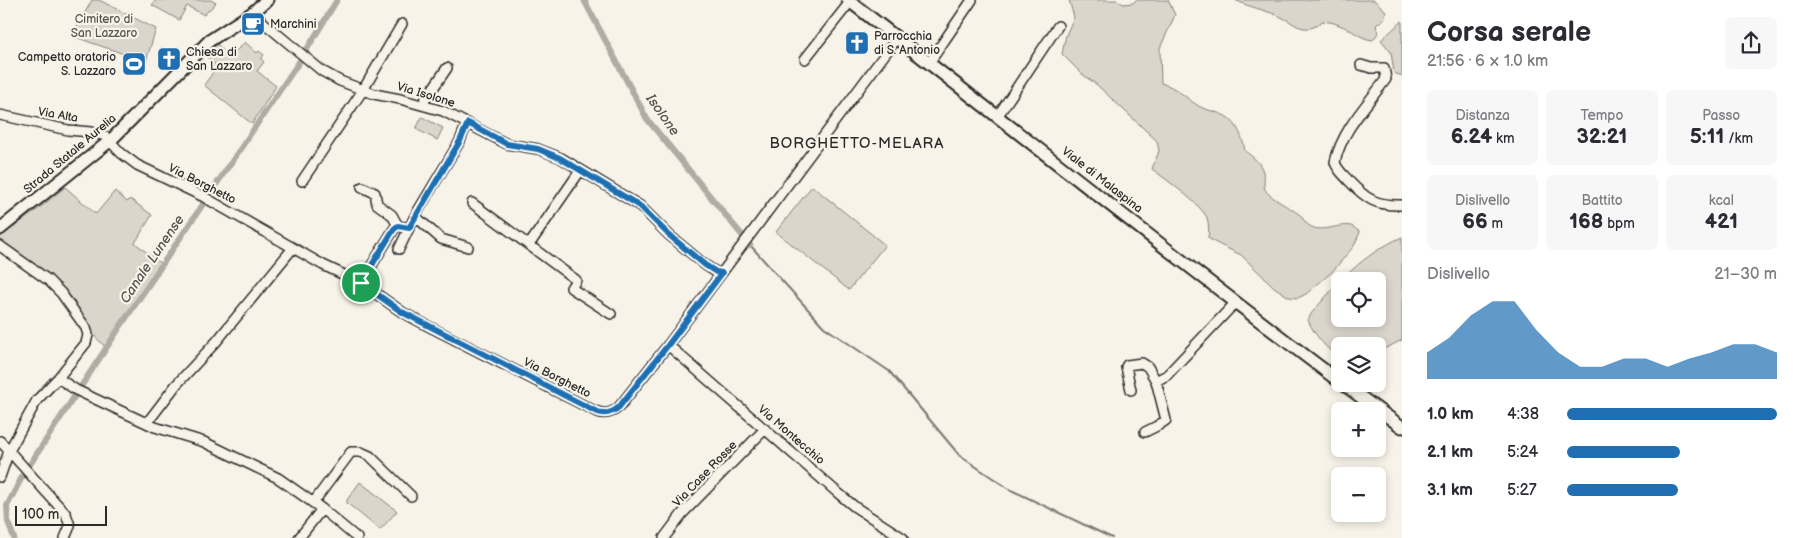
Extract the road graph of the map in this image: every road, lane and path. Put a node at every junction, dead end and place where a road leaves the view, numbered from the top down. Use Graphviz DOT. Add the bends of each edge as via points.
graph roads {
  1 [pos="267,0"];
  2 [pos="972,0"];
  3 [pos="853,2"];
  4 [pos="252,13"];
  5 [pos="402,24"];
  6 [pos="1058,26"];
  7 [pos="897,38"];
  8 [pos="805,60"];
  9 [pos="929,63"];
  10 [pos="1361,65"];
  11 [pos="447,68"];
  12 [pos="363,90"];
  13 [pos="424,105"];
  14 [pos="0,115"];
  15 [pos="997,117"];
  16 [pos="468,123"];
  17 [pos="111,140"];
  18 [pos="580,170"];
  19 [pos="302,181"];
  20 [pos="362,187"];
  21 [pos="472,203"];
  22 [pos="1402,205"];
  23 [pos="415,216"];
  24 [pos="398,226"];
  25 [pos="409,228"];
  26 [pos="0,229"];
  27 [pos="529,245"];
  28 [pos="0,246"];
  29 [pos="468,246"];
  30 [pos="293,248"];
  31 [pos="399,248"];
  32 [pos="722,273"];
  33 [pos="361,283"];
  34 [pos="1236,302"];
  35 [pos="611,314"];
  36 [pos="668,345"];
  37 [pos="1331,375"];
  38 [pos="58,378"];
  39 [pos="1156,380"];
  40 [pos="1131,390"];
  41 [pos="1353,392"];
  42 [pos="147,423"];
  43 [pos="1402,428"];
  44 [pos="765,429"];
  45 [pos="1145,432"];
  46 [pos="0,441"];
  47 [pos="9,451"];
  48 [pos="0,477"];
  49 [pos="411,496"];
  50 [pos="313,503"];
  51 [pos="322,509"];
  52 [pos="351,536"];
  53 [pos="65,538"];
  54 [pos="299,538"];
  55 [pos="664,538"];
  56 [pos="903,538"];
  1 -- 4 [label="main road, Strada Statale Aurelia"];
  2 -- 9 [label="street"];
  3 -- 7 [label="main road, Viale di Malaspina"];
  3 -- 8 [label="street"];
  4 -- 12 [label="street, Via Isolone" via="322,71"];
  4 -- 17 [label="main road, Strada Statale Aurelia" via="209,41"];
  5 -- 12 [label="street"];
  6 -- 15 [label="street"];
  7 -- 9 [label="main road, Viale di Malaspina"];
  7 -- 32 [label="street, Via Borghetto"];
  9 -- 15 [label="main road, Viale di Malaspina"];
  10 -- 22 [label="street" via="1384,68 1386,79 1358,114 1342,142 1336,167 1364,196 1378,202"];
  11 -- 13 [label="street"];
  12 -- 13 [label="street, Via Isolone"];
  12 -- 19 [label="street"];
  13 -- 16 [label="street, Via Isolone"];
  14 -- 17 [label="street, Via Alta" via="90,132"];
  15 -- 34 [label="main road, Viale di Malaspina"];
  16 -- 18 [label="street, Via Isolone" via="507,144 547,152"];
  16 -- 23 [label="street"];
  17 -- 26 [label="main road, Strada Statale Aurelia"];
  17 -- 30 [label="street, Via Borghetto" via="137,165"];
  18 -- 27 [label="street"];
  18 -- 32 [label="street, Via Isolone" via="640,206 705,265"];
  20 -- 24 [label="street" via="375,193 377,204 392,215"];
  21 -- 27 [label="street"];
  23 -- 25 [label="street"];
  23 -- 29 [label="street" via="441,239"];
  24 -- 25 [label="street"];
  24 -- 33 [label="street"];
  25 -- 31 [label="street"];
  27 -- 35 [label="street" via="576,280 571,288"];
  28 -- 38 [label="street" via="61,292 87,330 86,343"];
  30 -- 33 [label="street, Via Borghetto"];
  30 -- 42 [label="street"];
  32 -- 36 [label="street, Via Borghetto"];
  33 -- 36 [label="street, Via Borghetto" via="402,312 601,413 619,407"];
  34 -- 37 [label="main road, Viale di Malaspina"];
  34 -- 39 [label="street" via="1167,375"];
  36 -- 44 [label="street, Via Montecchio"];
  38 -- 42 [label="street"];
  38 -- 47 [label="street" via="37,400"];
  39 -- 40 [label="street" via="1142,363 1127,365"];
  39 -- 45 [label="street" via="1166,420"];
  41 -- 43 [label="main road, Viale di Malaspina"];
  42 -- 50 [label="street" via="211,446 278,478"];
  44 -- 55 [label="street, Via Case Rosse" via="682,514"];
  44 -- 56 [label="street, Via Montecchio" via="856,507"];
  46 -- 47 [label="street"];
  47 -- 48 [label="street"];
  47 -- 53 [label="street" via="69,518 70,526"];
  49 -- 50 [label="street" via="370,456 351,452"];
  50 -- 51 [label="street"];
  51 -- 52 [label="street"];
  51 -- 54 [label="street"];
}
